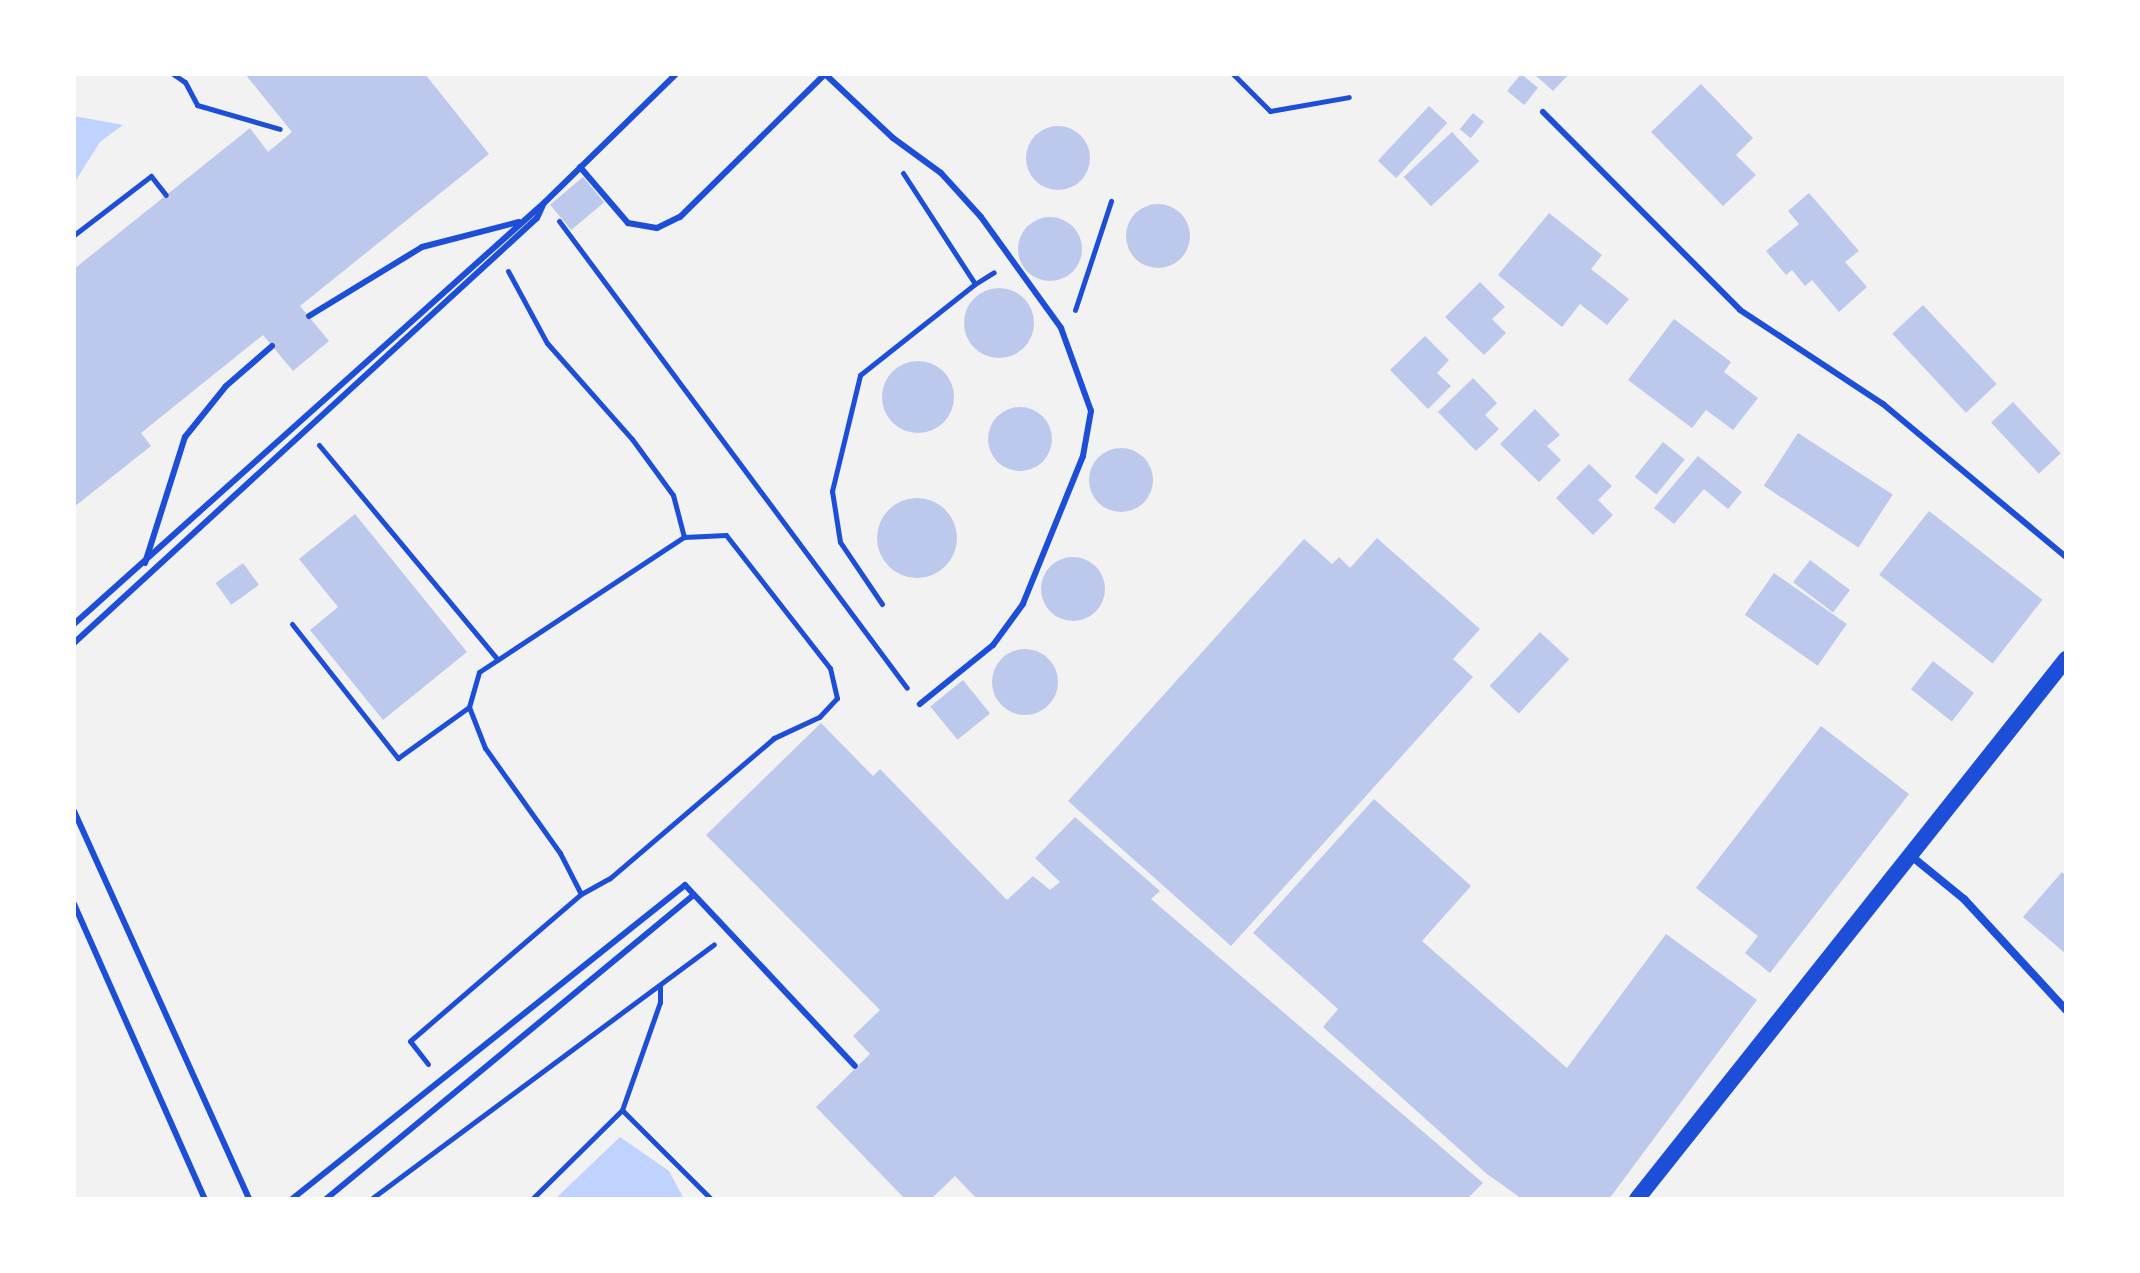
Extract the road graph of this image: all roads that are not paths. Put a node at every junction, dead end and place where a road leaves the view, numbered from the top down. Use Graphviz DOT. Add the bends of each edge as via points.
graph roads {
  1 [pos="676,74"];
  2 [pos="825,74"];
  3 [pos="1543,112"];
  4 [pos="580,167"];
  5 [pos="545,202"];
  6 [pos="520,222"];
  7 [pos="309,316"];
  8 [pos="272,346"];
  9 [pos="2066,557"];
  10 [pos="145,563"];
  11 [pos="74,624"];
  12 [pos="74,643"];
  13 [pos="2066,659"];
  14 [pos="920,704"];
  15 [pos="74,811"];
  16 [pos="1910,855"];
  17 [pos="694,895"];
  18 [pos="74,904"];
  19 [pos="2066,1010"];
  20 [pos="855,1066"];
  21 [pos="205,1199"];
  22 [pos="249,1199"];
  23 [pos="292,1199"];
  24 [pos="326,1199"];
  25 [pos="1637,1199"];
  1 -- 4 [label="lane"];
  2 -- 4 [label="lane" via="680,217 657,228 628,223"];
  2 -- 14 [label="lane" via="958,190 1061,328 1091,411 1083,456 1008,628"];
  3 -- 9 [label="lane" via="1740,310 1883,404"];
  4 -- 5 [label="lane"];
  5 -- 6 [label="lane"];
  5 -- 12 [label="lane" via="537,218"];
  6 -- 7 [label="lane" via="422,247"];
  6 -- 10 [label="lane"];
  8 -- 10 [label="lane" via="226,386 185,437"];
  10 -- 11 [label="lane"];
  13 -- 16 [label="main road"];
  15 -- 22 [label="lane"];
  16 -- 19 [label="street" via="1964,899"];
  16 -- 25 [label="main road"];
  17 -- 20 [label="lane"];
  17 -- 23 [label="lane" via="685,885"];
  17 -- 24 [label="lane"];
  18 -- 21 [label="lane"];
}
